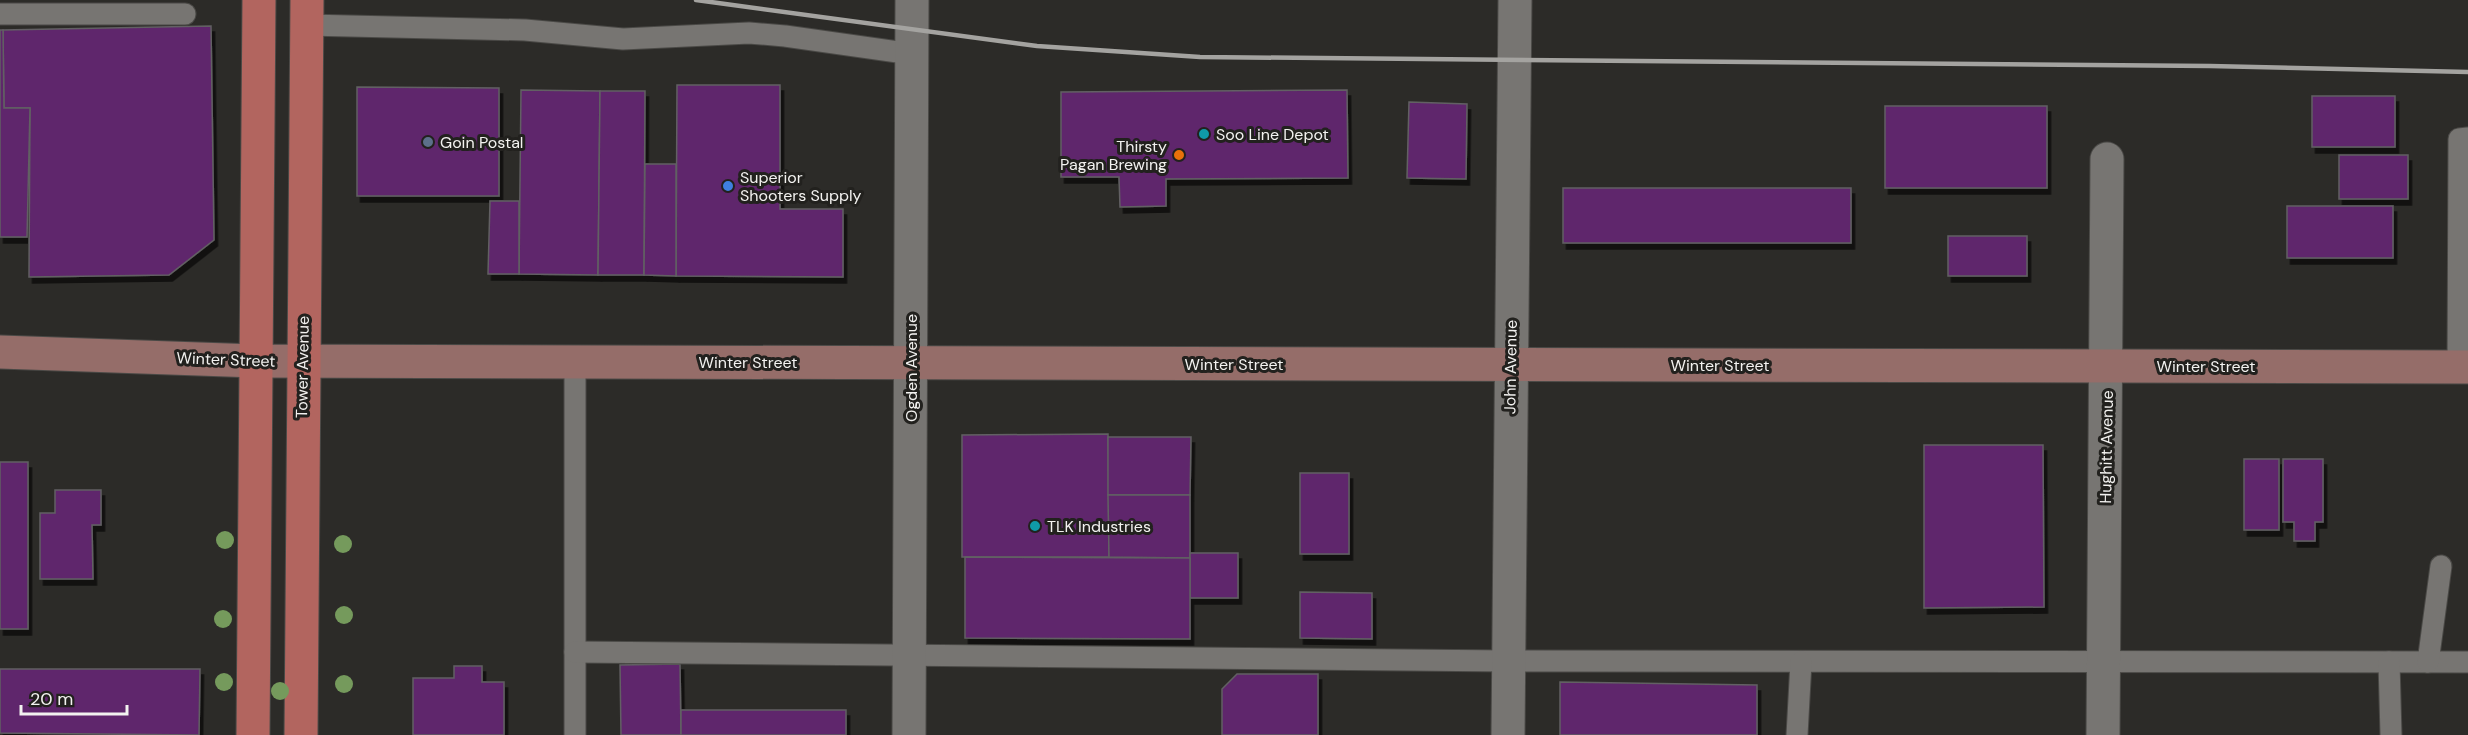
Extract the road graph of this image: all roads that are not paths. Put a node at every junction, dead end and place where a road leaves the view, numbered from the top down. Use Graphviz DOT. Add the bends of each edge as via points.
graph roads {
  1 [pos="259,0"];
  2 [pos="912,0"];
  3 [pos="1515,0"];
  4 [pos="307,13"];
  5 [pos="0,14"];
  6 [pos="185,14"];
  7 [pos="912,54"];
  8 [pos="2468,138"];
  9 [pos="2107,159"];
  10 [pos="0,352"];
  11 [pos="256,361"];
  12 [pos="302,361"];
  13 [pos="575,361"];
  14 [pos="911,363"];
  15 [pos="1509,364"];
  16 [pos="2107,366"];
  17 [pos="2463,367"];
  18 [pos="2441,566"];
  19 [pos="575,652"];
  20 [pos="910,654"];
  21 [pos="1509,661"];
  22 [pos="1801,662"];
  23 [pos="2389,662"];
  24 [pos="2428,662"];
  25 [pos="2468,662"];
  26 [pos="2104,663"];
  27 [pos="254,735"];
  28 [pos="301,735"];
  29 [pos="575,735"];
  30 [pos="909,735"];
  31 [pos="1508,735"];
  32 [pos="1797,735"];
  33 [pos="2103,735"];
  34 [pos="2391,735"];
  1 -- 11 [label="main road"];
  2 -- 7 [label="street, Ogden Avenue"];
  3 -- 15 [label="street, John Avenue"];
  4 -- 7 [label="lane" via="623,39 749,33"];
  4 -- 12 [label="main road, Tower Avenue"];
  5 -- 6 [label="lane"];
  7 -- 14 [label="street, Ogden Avenue"];
  8 -- 17 [label="lane" via="2459,139"];
  9 -- 16 [label="street, Hughitt Avenue"];
  10 -- 11 [label="street, Winter Street"];
  11 -- 12 [label="street, Winter Street"];
  11 -- 27 [label="main road"];
  12 -- 13 [label="street, Winter Street"];
  12 -- 28 [label="main road, Tower Avenue"];
  13 -- 14 [label="street, Winter Street"];
  13 -- 19 [label="lane"];
  14 -- 15 [label="street, Winter Street"];
  14 -- 20 [label="street, Ogden Avenue"];
  15 -- 16 [label="street, Winter Street"];
  15 -- 21 [label="street, John Avenue"];
  16 -- 17 [label="street, Winter Street"];
  16 -- 26 [label="street, Hughitt Avenue"];
  18 -- 24 [label="lane"];
  19 -- 20 [label="lane"];
  19 -- 29 [label="lane"];
  20 -- 21 [label="lane"];
  20 -- 30 [label="street, Ogden Avenue"];
  21 -- 22 [label="lane"];
  21 -- 31 [label="street, John Avenue"];
  22 -- 26 [label="lane"];
  22 -- 32 [label="lane"];
  23 -- 24 [label="lane"];
  23 -- 26 [label="lane"];
  23 -- 34 [label="lane"];
  24 -- 25 [label="lane"];
  26 -- 33 [label="street, Hughitt Avenue"];
}
